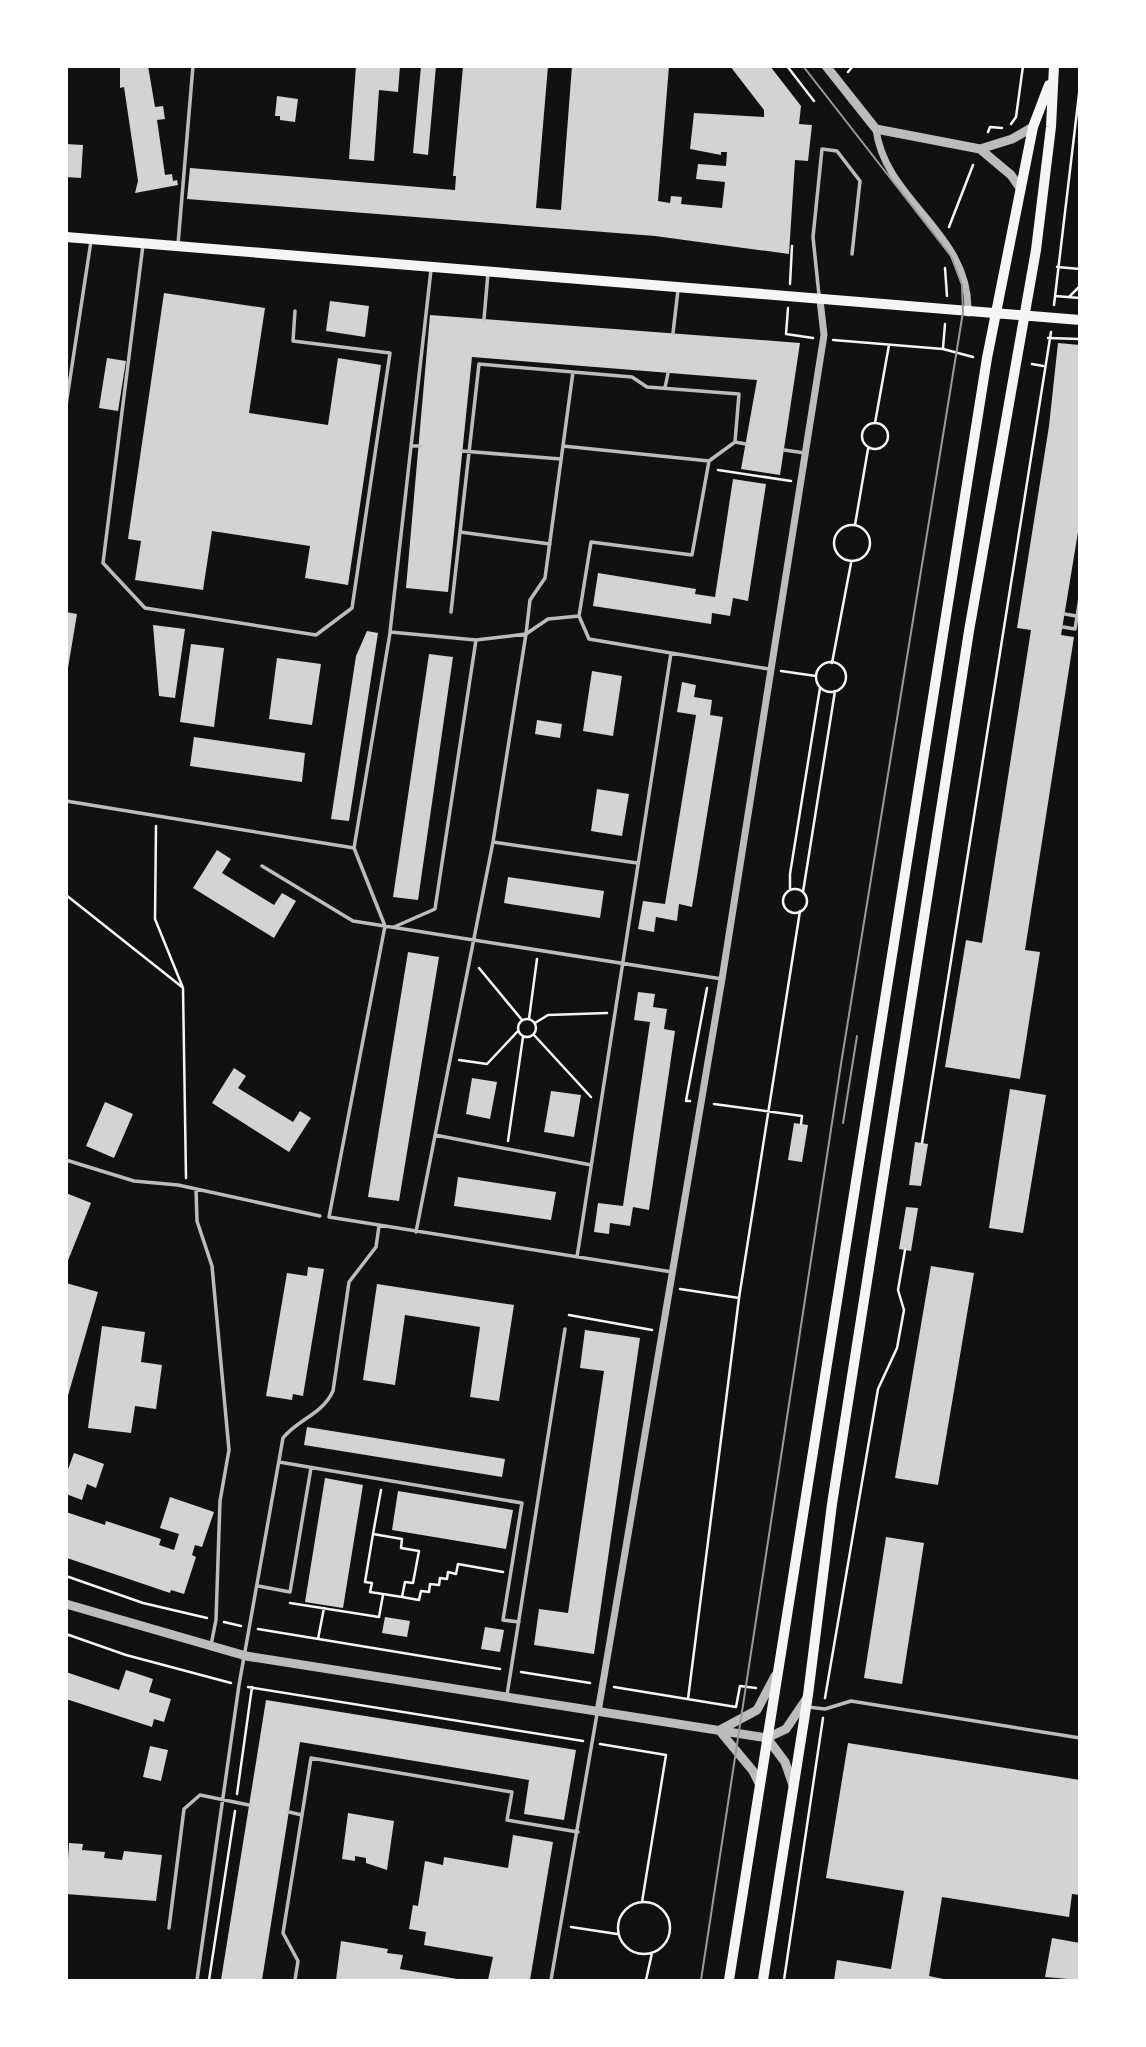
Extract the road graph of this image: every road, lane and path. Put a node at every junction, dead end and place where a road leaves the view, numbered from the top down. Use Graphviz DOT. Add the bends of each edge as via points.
graph roads {
  1 [pos="193,66"];
  2 [pos="787,66"];
  3 [pos="1023,66"];
  4 [pos="830,68"];
  5 [pos="1053,71"];
  6 [pos="1080,86"];
  7 [pos="814,101"];
  8 [pos="1033,127"];
  9 [pos="876,129"];
  10 [pos="988,132"];
  11 [pos="980,149"];
  12 [pos="1020,188"];
  13 [pos="66,237"];
  14 [pos="92,239"];
  15 [pos="144,243"];
  16 [pos="178,246"];
  17 [pos="792,246"];
  18 [pos="852,254"];
  19 [pos="431,267"];
  20 [pos="1057,267"];
  21 [pos="1080,269"];
  22 [pos="488,272"];
  23 [pos="1080,286"];
  24 [pos="678,289"];
  25 [pos="1055,296"];
  26 [pos="1069,297"];
  27 [pos="789,298"];
  28 [pos="1080,298"];
  29 [pos="820,300"];
  30 [pos="295,310"];
  31 [pos="968,313"];
  32 [pos="995,315"];
  33 [pos="1023,317"];
  34 [pos="484,319"];
  35 [pos="1053,319"];
  36 [pos="1080,320"];
  37 [pos="673,333"];
  38 [pos="1048,338"];
  39 [pos="824,339"];
  40 [pos="1080,339"];
  41 [pos="889,345"];
  42 [pos="973,357"];
  43 [pos="1032,364"];
  44 [pos="1043,366"];
  45 [pos="573,372"];
  46 [pos="668,373"];
  47 [pos="666,388"];
  48 [pos="66,405"];
  49 [pos="876,423"];
  50 [pos="735,442"];
  51 [pos="746,444"];
  52 [pos="411,446"];
  53 [pos="420,446"];
  54 [pos="563,446"];
  55 [pos="868,448"];
  56 [pos="784,450"];
  57 [pos="462,451"];
  58 [pos="470,451"];
  59 [pos="806,453"];
  60 [pos="562,458"];
  61 [pos="709,461"];
  62 [pos="708,469"];
  63 [pos="801,482"];
  64 [pos="855,525"];
  65 [pos="460,532"];
  66 [pos="550,544"];
  67 [pos="851,562"];
  68 [pos="1080,598"];
  69 [pos="451,612"];
  70 [pos="1065,614"];
  71 [pos="579,617"];
  72 [pos="1077,617"];
  73 [pos="1063,627"];
  74 [pos="390,632"];
  75 [pos="526,634"];
  76 [pos="476,640"];
  77 [pos="671,653"];
  78 [pos="832,663"];
  79 [pos="771,669"];
  80 [pos="816,676"];
  81 [pos="820,688"];
  82 [pos="835,691"];
  83 [pos="66,801"];
  84 [pos="156,816"];
  85 [pos="493,842"];
  86 [pos="354,848"];
  87 [pos="637,863"];
  88 [pos="262,866"];
  89 [pos="790,890"];
  90 [pos="803,892"];
  91 [pos="66,895"];
  92 [pos="800,911"];
  93 [pos="385,926"];
  94 [pos="394,928"];
  95 [pos="474,940"];
  96 [pos="538,950"];
  97 [pos="471,958"];
  98 [pos="623,963"];
  99 [pos="709,976"];
  100 [pos="722,979"];
  101 [pos="183,988"];
  102 [pos="616,1013"];
  103 [pos="529,1019"];
  104 [pos="522,1020"];
  105 [pos="535,1023"];
  106 [pos="518,1031"];
  107 [pos="534,1035"];
  108 [pos="523,1037"];
  109 [pos="450,1058"];
  110 [pos="701,1102"];
  111 [pos="601,1107"];
  112 [pos="770,1112"];
  113 [pos="801,1124"];
  114 [pos="435,1135"];
  115 [pos="922,1143"];
  116 [pos="507,1149"];
  117 [pos="66,1160"];
  118 [pos="592,1165"];
  119 [pos="186,1187"];
  120 [pos="196,1189"];
  121 [pos="320,1216"];
  122 [pos="379,1226"];
  123 [pos="416,1232"];
  124 [pos="905,1250"];
  125 [pos="577,1257"];
  126 [pos="672,1272"];
  127 [pos="670,1287"];
  128 [pos="739,1298"];
  129 [pos="569,1315"];
  130 [pos="565,1329"];
  131 [pos="652,1330"];
  132 [pos="279,1462"];
  133 [pos="311,1468"];
  134 [pos="334,1471"];
  135 [pos="342,1473"];
  136 [pos="332,1480"];
  137 [pos="382,1480"];
  138 [pos="341,1481"];
  139 [pos="373,1534"];
  140 [pos="510,1573"];
  141 [pos="66,1576"];
  142 [pos="258,1586"];
  143 [pos="383,1594"];
  144 [pos="402,1597"];
  145 [pos="285,1602"];
  146 [pos="66,1604"];
  147 [pos="324,1608"];
  148 [pos="216,1620"];
  149 [pos="519,1622"];
  150 [pos="251,1628"];
  151 [pos="66,1634"];
  152 [pos="318,1639"];
  153 [pos="210,1648"];
  154 [pos="246,1656"];
  155 [pos="512,1671"];
  156 [pos="775,1676"];
  157 [pos="239,1685"];
  158 [pos="602,1685"];
  159 [pos="252,1688"];
  160 [pos="768,1690"];
  161 [pos="507,1697"];
  162 [pos="826,1698"];
  163 [pos="688,1699"];
  164 [pos="807,1701"];
  165 [pos="825,1709"];
  166 [pos="598,1712"];
  167 [pos="719,1730"];
  168 [pos="767,1738"];
  169 [pos="1080,1738"];
  170 [pos="593,1742"];
  171 [pos="760,1784"];
  172 [pos="794,1788"];
  173 [pos="223,1799"];
  174 [pos="236,1802"];
  175 [pos="249,1805"];
  176 [pos="289,1812"];
  177 [pos="302,1815"];
  178 [pos="578,1832"];
  179 [pos="642,1902"];
  180 [pos="572,1927"];
  181 [pos="169,1928"];
  182 [pos="618,1934"];
  183 [pos="652,1954"];
  184 [pos="197,1980"];
  185 [pos="209,1980"];
  186 [pos="295,1980"];
  187 [pos="551,1980"];
  188 [pos="646,1980"];
  189 [pos="729,1980"];
  190 [pos="763,1980"];
  191 [pos="784,1980"];
  1 -- 16 [label="lane"];
  2 -- 7 [label="path"];
  3 -- 10 [label="path" via="1013,123 990,127"];
  4 -- 9 [label="street"];
  5 -- 8 [label="main road"];
  5 -- 33 [label="main road" via="1036,250"];
  6 -- 20 [label="path"];
  8 -- 11 [label="street"];
  8 -- 12 [label="main road"];
  9 -- 11 [label="street"];
  9 -- 31 [label="street" via="890,171 961,266"];
  11 -- 12 [label="street"];
  12 -- 32 [label="main road"];
  13 -- 14 [label="main road"];
  14 -- 15 [label="main road"];
  14 -- 48 [label="lane"];
  15 -- 16 [label="main road"];
  15 -- 30 [label="lane" via="103,563 145,608 316,635 352,608 390,353 293,341"];
  16 -- 19 [label="main road"];
  17 -- 27 [label="path"];
  18 -- 29 [label="lane" via="860,181 837,151 822,149 813,237"];
  19 -- 22 [label="main road"];
  19 -- 52 [label="lane"];
  20 -- 21 [label="path"];
  20 -- 25 [label="path"];
  22 -- 24 [label="main road"];
  22 -- 34 [label="lane"];
  23 -- 26 [label="path"];
  24 -- 27 [label="main road"];
  24 -- 37 [label="lane"];
  25 -- 26 [label="path"];
  25 -- 35 [label="path"];
  26 -- 28 [label="path"];
  27 -- 29 [label="main road"];
  27 -- 39 [label="path" via="786,334"];
  29 -- 31 [label="main road"];
  29 -- 39 [label="street"];
  31 -- 32 [label="main road"];
  32 -- 33 [label="main road"];
  32 -- 156 [label="main road"];
  33 -- 35 [label="main road"];
  33 -- 164 [label="main road" via="861,1314"];
  35 -- 36 [label="main road"];
  35 -- 38 [label="path"];
  38 -- 40 [label="path"];
  38 -- 44 [label="path"];
  39 -- 41 [label="path"];
  39 -- 59 [label="street"];
  41 -- 42 [label="path" via="943,349"];
  41 -- 49 [label="path"];
  43 -- 44 [label="path"];
  44 -- 115 [label="path"];
  45 -- 47 [label="lane" via="632,377 647,387"];
  45 -- 54 [label="lane"];
  45 -- 58 [label="lane" via="479,364"];
  46 -- 47 [label="lane"];
  47 -- 50 [label="lane" via="739,394"];
  49 -- 55 [label="path" via="865,427 862,434"];
  49 -- 55 [label="path" via="886,427 888,438 879,449"];
  50 -- 51 [label="lane"];
  50 -- 61 [label="lane"];
  52 -- 53 [label="lane"];
  52 -- 74 [label="lane"];
  54 -- 60 [label="lane"];
  54 -- 61 [label="lane"];
  55 -- 64 [label="path"];
  56 -- 59 [label="lane"];
  57 -- 58 [label="lane"];
  58 -- 60 [label="lane"];
  58 -- 65 [label="lane"];
  59 -- 63 [label="street"];
  60 -- 66 [label="lane"];
  61 -- 62 [label="lane"];
  62 -- 63 [label="path"];
  62 -- 71 [label="lane" via="692,555 591,541"];
  63 -- 79 [label="street"];
  64 -- 67 [label="path" via="865,530 871,545 862,559"];
  64 -- 67 [label="path" via="843,527 834,541 836,553"];
  65 -- 66 [label="lane"];
  65 -- 69 [label="lane"];
  66 -- 75 [label="lane" via="545,578 530,600"];
  67 -- 78 [label="path"];
  68 -- 72 [label="lane"];
  70 -- 72 [label="lane"];
  71 -- 75 [label="lane" via="548,619"];
  71 -- 77 [label="lane" via="589,639"];
  72 -- 73 [label="lane" via="1075,629"];
  74 -- 76 [label="lane"];
  74 -- 86 [label="lane"];
  75 -- 76 [label="lane"];
  75 -- 85 [label="lane"];
  76 -- 94 [label="lane" via="435,909"];
  77 -- 79 [label="lane"];
  77 -- 87 [label="lane"];
  78 -- 80 [label="path" via="821,666"];
  78 -- 82 [label="path" via="843,668 845,676 844,684"];
  79 -- 80 [label="path"];
  79 -- 100 [label="street"];
  80 -- 81 [label="path"];
  81 -- 82 [label="path"];
  81 -- 89 [label="path"];
  82 -- 90 [label="path"];
  83 -- 84 [label="lane"];
  84 -- 86 [label="lane"];
  84 -- 101 [label="path" via="155,919"];
  85 -- 87 [label="lane"];
  85 -- 95 [label="lane"];
  86 -- 93 [label="lane"];
  87 -- 98 [label="lane"];
  88 -- 93 [label="lane" via="353,921"];
  89 -- 90 [label="path"];
  89 -- 92 [label="path" via="783,897 785,907 793,913"];
  90 -- 92 [label="path" via="807,901"];
  91 -- 101 [label="path"];
  92 -- 112 [label="path"];
  93 -- 94 [label="lane"];
  93 -- 122 [label="lane" via="329,1217"];
  94 -- 95 [label="lane"];
  95 -- 96 [label="lane"];
  95 -- 97 [label="lane"];
  96 -- 98 [label="lane"];
  96 -- 103 [label="path"];
  97 -- 104 [label="path"];
  97 -- 109 [label="lane"];
  98 -- 99 [label="lane"];
  98 -- 102 [label="lane"];
  99 -- 100 [label="lane"];
  99 -- 110 [label="path" via="685,1101"];
  100 -- 110 [label="street"];
  101 -- 119 [label="path"];
  102 -- 105 [label="path" via="548,1015"];
  102 -- 111 [label="lane"];
  103 -- 104 [label="path"];
  103 -- 105 [label="path"];
  104 -- 106 [label="path"];
  105 -- 107 [label="path"];
  106 -- 108 [label="path"];
  106 -- 109 [label="path" via="487,1064"];
  107 -- 108 [label="path"];
  107 -- 111 [label="path"];
  108 -- 116 [label="path"];
  109 -- 114 [label="lane"];
  110 -- 112 [label="path"];
  110 -- 126 [label="street"];
  111 -- 118 [label="lane"];
  112 -- 113 [label="path" via="802,1116"];
  112 -- 128 [label="path"];
  114 -- 116 [label="lane"];
  114 -- 123 [label="lane"];
  116 -- 118 [label="lane"];
  117 -- 119 [label="lane" via="134,1181"];
  118 -- 125 [label="lane"];
  119 -- 120 [label="lane"];
  120 -- 121 [label="lane"];
  120 -- 148 [label="lane" via="197,1221 212,1266 229,1450 220,1501"];
  122 -- 123 [label="lane"];
  122 -- 132 [label="lane" via="376,1247 349,1282 333,1391 326,1405 283,1438"];
  123 -- 125 [label="lane"];
  124 -- 162 [label="path" via="898,1290 904,1310 897,1348 878,1390"];
  125 -- 126 [label="lane"];
  126 -- 127 [label="street"];
  127 -- 128 [label="path"];
  127 -- 158 [label="street"];
  128 -- 163 [label="path"];
  129 -- 131 [label="path"];
  130 -- 149 [label="lane"];
  132 -- 133 [label="lane"];
  132 -- 142 [label="lane"];
  133 -- 134 [label="lane"];
  133 -- 142 [label="lane" via="290,1592"];
  134 -- 135 [label="lane"];
  134 -- 136 [label="lane"];
  135 -- 137 [label="lane"];
  135 -- 138 [label="lane"];
  137 -- 139 [label="path"];
  137 -- 140 [label="lane" via="522,1503"];
  139 -- 143 [label="path" via="365,1582 372,1583 370,1592"];
  139 -- 144 [label="path" via="402,1539 401,1548 419,1551 413,1583 405,1582"];
  140 -- 144 [label="path" via="457,1564 456,1574 448,1572 439,1585 430,1584 429,1592 421,1591 419,1600"];
  140 -- 149 [label="lane" via="503,1620"];
  141 -- 148 [label="path" via="143,1603"];
  142 -- 150 [label="lane"];
  143 -- 144 [label="path"];
  143 -- 147 [label="path" via="379,1617"];
  145 -- 147 [label="path"];
  146 -- 153 [label="street"];
  147 -- 152 [label="path"];
  148 -- 150 [label="path"];
  148 -- 153 [label="lane"];
  149 -- 155 [label="lane"];
  150 -- 152 [label="path"];
  150 -- 154 [label="lane"];
  151 -- 157 [label="path"];
  152 -- 155 [label="path"];
  153 -- 154 [label="street"];
  154 -- 157 [label="lane"];
  154 -- 161 [label="street"];
  155 -- 158 [label="path"];
  155 -- 161 [label="lane"];
  156 -- 160 [label="street"];
  156 -- 168 [label="main road"];
  157 -- 159 [label="path"];
  157 -- 173 [label="lane"];
  158 -- 163 [label="path"];
  158 -- 166 [label="street"];
  159 -- 170 [label="path"];
  159 -- 174 [label="path"];
  160 -- 163 [label="path" via="740,1686 736,1707"];
  160 -- 167 [label="street" via="751,1715"];
  161 -- 166 [label="street"];
  162 -- 164 [label="path"];
  162 -- 165 [label="path"];
  164 -- 165 [label="lane"];
  164 -- 168 [label="street" via="786,1728"];
  164 -- 172 [label="main road"];
  165 -- 169 [label="lane" via="851,1701"];
  165 -- 191 [label="path"];
  166 -- 167 [label="street"];
  166 -- 170 [label="lane"];
  167 -- 168 [label="street"];
  167 -- 171 [label="street"];
  168 -- 171 [label="main road"];
  168 -- 172 [label="street" via="785,1762"];
  170 -- 178 [label="lane"];
  170 -- 179 [label="path" via="666,1755"];
  171 -- 189 [label="main road"];
  172 -- 190 [label="main road"];
  173 -- 174 [label="lane"];
  173 -- 181 [label="lane" via="200,1795 184,1809"];
  173 -- 184 [label="lane"];
  174 -- 175 [label="lane"];
  174 -- 185 [label="path"];
  176 -- 177 [label="lane"];
  177 -- 178 [label="lane" via="311,1758 512,1792 507,1820"];
  177 -- 186 [label="lane" via="283,1933 298,1961"];
  178 -- 187 [label="lane"];
  179 -- 182 [label="path" via="625,1910"];
  179 -- 183 [label="path" via="663,1909 671,1925 665,1945"];
  180 -- 182 [label="path"];
  182 -- 183 [label="path" via="628,1949"];
  183 -- 188 [label="path"];
}
